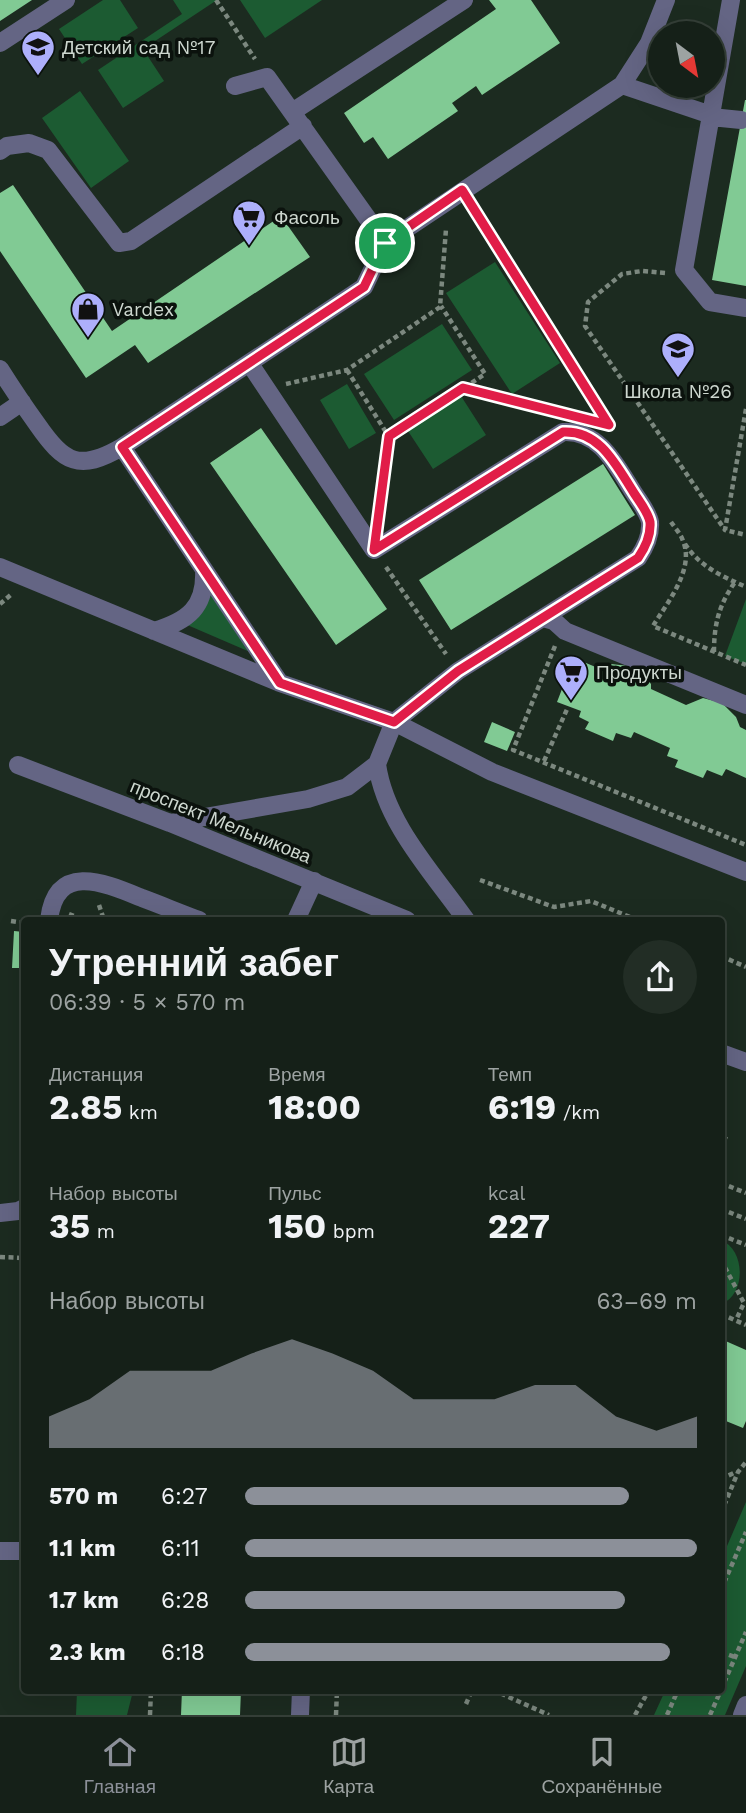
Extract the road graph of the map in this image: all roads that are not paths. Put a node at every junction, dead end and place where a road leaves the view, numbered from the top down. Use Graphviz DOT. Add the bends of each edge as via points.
graph roads {
  1 [pos="66,0"];
  2 [pos="464,0"];
  3 [pos="666,0"];
  4 [pos="731,0"];
  5 [pos="0,43"];
  6 [pos="622,85"];
  7 [pos="235,86"];
  8 [pos="711,116"];
  9 [pos="297,119"];
  10 [pos="741,120"];
  11 [pos="0,150"];
  12 [pos="385,243"];
  13 [pos="746,308"];
  14 [pos="250,364"];
  15 [pos="0,369"];
  16 [pos="22,402"];
  17 [pos="0,417"];
  18 [pos="122,447"];
  19 [pos="0,567"];
  20 [pos="204,570"];
  21 [pos="543,618"];
  22 [pos="154,631"];
  23 [pos="280,683"];
  24 [pos="746,705"];
  25 [pos="394,722"];
  26 [pos="377,764"];
  27 [pos="18,765"];
  28 [pos="170,823"];
  29 [pos="746,872"];
  30 [pos="314,881"];
  31 [pos="50,917"];
  32 [pos="191,917"];
  33 [pos="297,917"];
  34 [pos="400,917"];
  35 [pos="464,917"];
  36 [pos="725,1054"];
  37 [pos="746,1062"];
  38 [pos="21,1210"];
  39 [pos="0,1213"];
  40 [pos="0,1551"];
  41 [pos="21,1551"];
  42 [pos="301,1694"];
  43 [pos="746,1705"];
  44 [pos="300,1715"];
  45 [pos="742,1715"];
  1 -- 5 [label="street"];
  2 -- 9 [label="street"];
  3 -- 6 [label="street" via="649,43"];
  4 -- 8 [label="street"];
  6 -- 8 [label="street"];
  6 -- 12 [label="street"];
  7 -- 9 [label="street" via="267,77"];
  8 -- 10 [label="street"];
  8 -- 13 [label="street" via="684,270 710,302"];
  9 -- 11 [label="street" via="131,241 120,243 48,150 29,143"];
  9 -- 12 [label="street"];
  12 -- 14 [label="street" via="364,287"];
  14 -- 18 [label="street"];
  14 -- 21 [label="street" via="374,550 563,432 576,431 601,445 650,521 646,547 638,558"];
  15 -- 16 [label="street"];
  16 -- 17 [label="street"];
  16 -- 18 [label="street" via="54,449 71,460 93,461"];
  18 -- 20 [label="street"];
  19 -- 22 [label="street"];
  20 -- 22 [label="street" via="205,587 198,606 184,619"];
  20 -- 23 [label="street"];
  21 -- 24 [label="street"];
  21 -- 25 [label="street" via="458,671"];
  22 -- 23 [label="street"];
  23 -- 25 [label="street"];
  25 -- 26 [label="street"];
  25 -- 29 [label="street" via="492,772"];
  26 -- 28 [label="street" via="346,787 308,799"];
  26 -- 35 [label="street" via="384,797 397,821"];
  27 -- 28 [label="street, проспект Мельникова"];
  28 -- 30 [label="street, проспект Мельникова"];
  30 -- 33 [label="street"];
  30 -- 34 [label="street, проспект Мельникова"];
  31 -- 32 [label="street" via="55,895 72,882 88,880"];
  36 -- 37 [label="street"];
  38 -- 39 [label="street"];
  40 -- 41 [label="street"];
  42 -- 44 [label="street"];
  43 -- 45 [label="street"];
}
